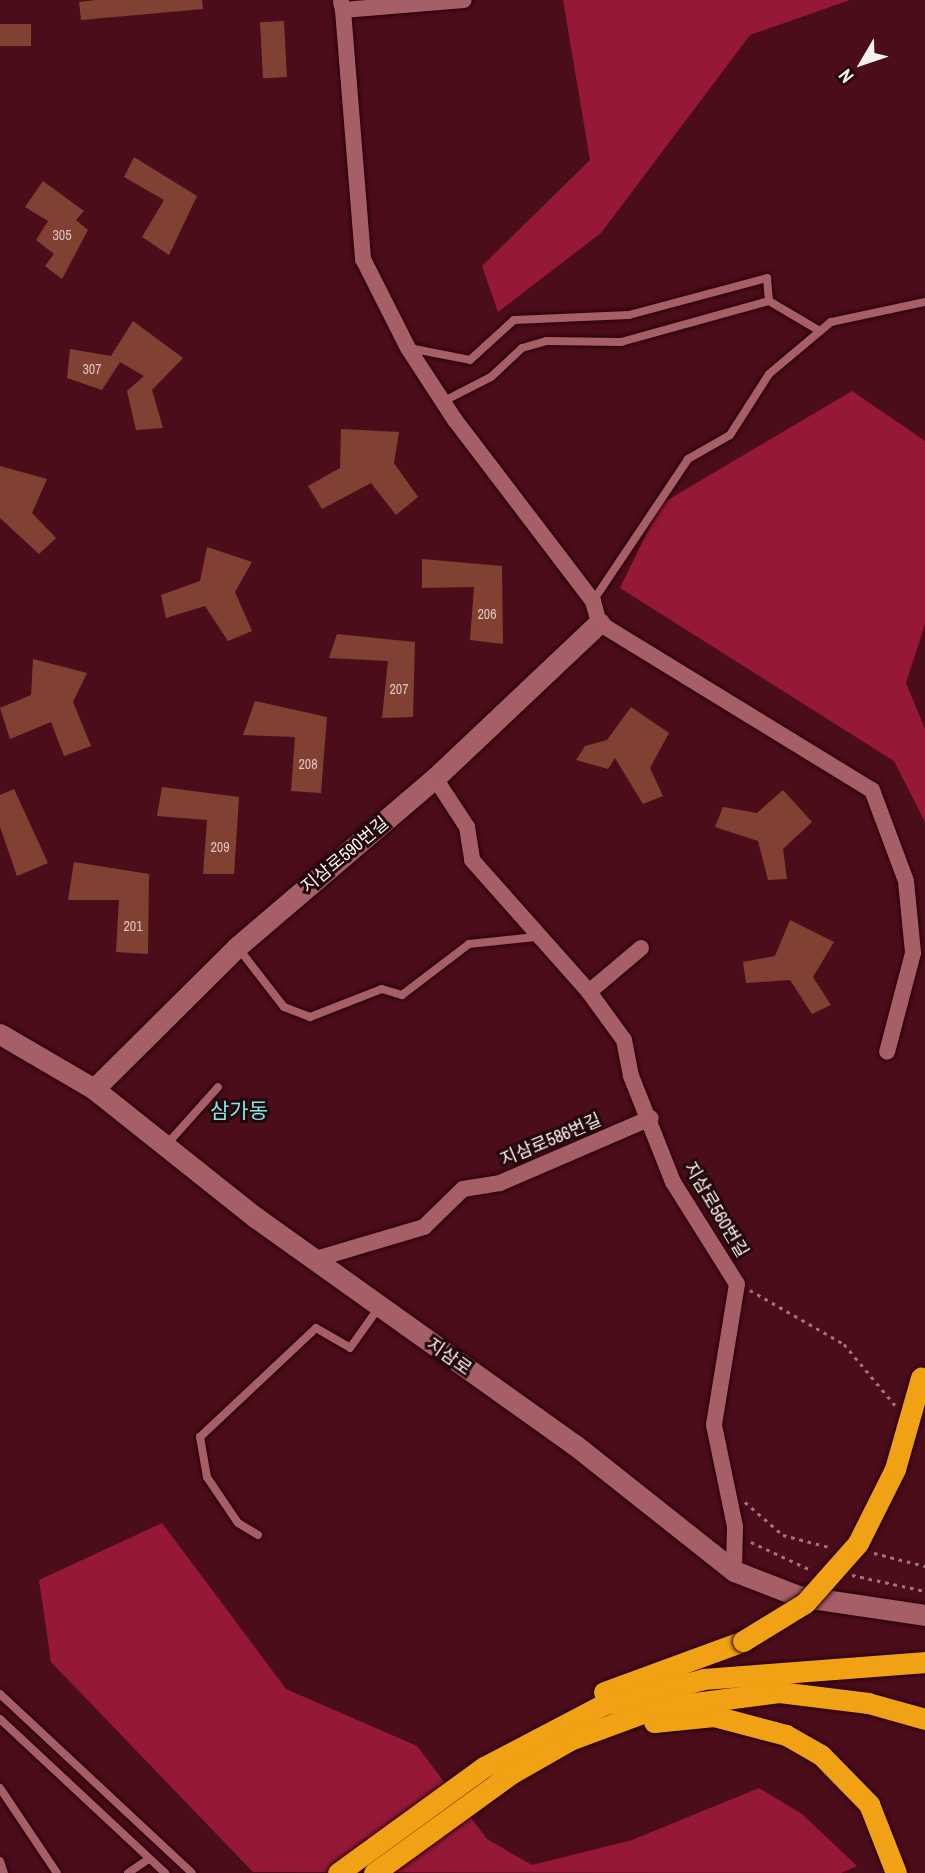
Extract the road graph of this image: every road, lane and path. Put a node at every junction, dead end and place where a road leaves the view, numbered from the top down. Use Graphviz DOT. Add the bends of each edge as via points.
graph roads {
  1 [pos="464,0"];
  2 [pos="342,5"];
  3 [pos="769,301"];
  4 [pos="925,302"];
  5 [pos="820,331"];
  6 [pos="408,348"];
  7 [pos="444,401"];
  8 [pos="593,601"];
  9 [pos="599,623"];
  10 [pos="435,778"];
  11 [pos="536,937"];
  12 [pos="237,947"];
  13 [pos="641,948"];
  14 [pos="589,992"];
  15 [pos="0,1034"];
  16 [pos="887,1052"];
  17 [pos="218,1087"];
  18 [pos="94,1089"];
  19 [pos="651,1118"];
  20 [pos="168,1143"];
  21 [pos="316,1259"];
  22 [pos="737,1284"];
  23 [pos="380,1306"];
  24 [pos="923,1371"];
  25 [pos="900,1413"];
  26 [pos="723,1482"];
  27 [pos="258,1535"];
  28 [pos="839,1548"];
  29 [pos="866,1552"];
  30 [pos="925,1566"];
  31 [pos="734,1571"];
  32 [pos="925,1615"];
  33 [pos="925,1662"];
  34 [pos="741,1675"];
  35 [pos="0,1693"];
  36 [pos="925,1706"];
  37 [pos="0,1719"];
  38 [pos="925,1719"];
  39 [pos="570,1740"];
  40 [pos="521,1744"];
  41 [pos="0,1788"];
  42 [pos="149,1859"];
  43 [pos="0,1861"];
  44 [pos="373,1865"];
  45 [pos="4,1873"];
  46 [pos="57,1873"];
  47 [pos="128,1873"];
  48 [pos="165,1873"];
  49 [pos="192,1873"];
  50 [pos="338,1873"];
  51 [pos="896,1873"];
  1 -- 2 [label="street"];
  2 -- 6 [label="street" via="363,259"];
  3 -- 5 [label="lane"];
  3 -- 6 [label="lane" via="767,278 629,315 514,320 470,360"];
  3 -- 7 [label="lane" via="621,342 546,341 522,348 491,377"];
  4 -- 5 [label="lane" via="831,322"];
  5 -- 8 [label="lane" via="769,374 730,435 688,459"];
  6 -- 7 [label="street"];
  7 -- 8 [label="street"];
  8 -- 9 [label="street"];
  9 -- 10 [label="street, 지삼로590번길"];
  9 -- 16 [label="street" via="872,790 906,881 913,953"];
  10 -- 11 [label="street, 지삼로560번길" via="467,827 472,860"];
  10 -- 12 [label="street, 지삼로590번길"];
  11 -- 12 [label="lane" via="469,944 402,995 382,989 310,1017 284,1007"];
  11 -- 14 [label="street, 지삼로560번길"];
  12 -- 18 [label="street, 지삼로590번길"];
  13 -- 14 [label="street"];
  14 -- 19 [label="street, 지삼로560번길" via="624,1040 631,1076"];
  15 -- 18 [label="street, 지삼로"];
  17 -- 20 [label="lane"];
  18 -- 20 [label="street, 지삼로"];
  19 -- 21 [label="street, 지삼로586번길" via="500,1184 463,1189 424,1227"];
  19 -- 22 [label="street, 지삼로560번길" via="673,1182"];
  20 -- 21 [label="street, 지삼로"];
  21 -- 23 [label="street, 지삼로"];
  22 -- 25 [label="path" via="844,1343 881,1382"];
  22 -- 26 [label="street, 지삼로560번길" via="714,1425"];
  23 -- 27 [label="lane" via="350,1348 316,1328 200,1437 206,1477 238,1523"];
  23 -- 31 [label="street, 지삼로" via="575,1445"];
  24 -- 40 [label="highway, bridge" via="895,1469 858,1543 805,1603 743,1641 599,1695"];
  26 -- 28 [label="path" via="783,1535"];
  26 -- 31 [label="street, 지삼로560번길" via="735,1526"];
  29 -- 30 [label="path"];
  31 -- 32 [label="street, 지삼로" via="798,1596"];
  33 -- 34 [label="highway"];
  34 -- 36 [label="highway" via="851,1686"];
  34 -- 40 [label="highway" via="602,1705"];
  35 -- 49 [label="lane"];
  37 -- 42 [label="lane"];
  38 -- 39 [label="highway" via="825,1696 736,1693 656,1708"];
  39 -- 44 [label="highway"];
  39 -- 51 [label="highway" via="677,1717 715,1716 786,1735 821,1755 869,1804"];
  40 -- 44 [label="highway"];
  41 -- 46 [label="lane"];
  42 -- 47 [label="lane"];
  42 -- 48 [label="lane"];
  43 -- 45 [label="lane"];
  44 -- 50 [label="highway"];
}
